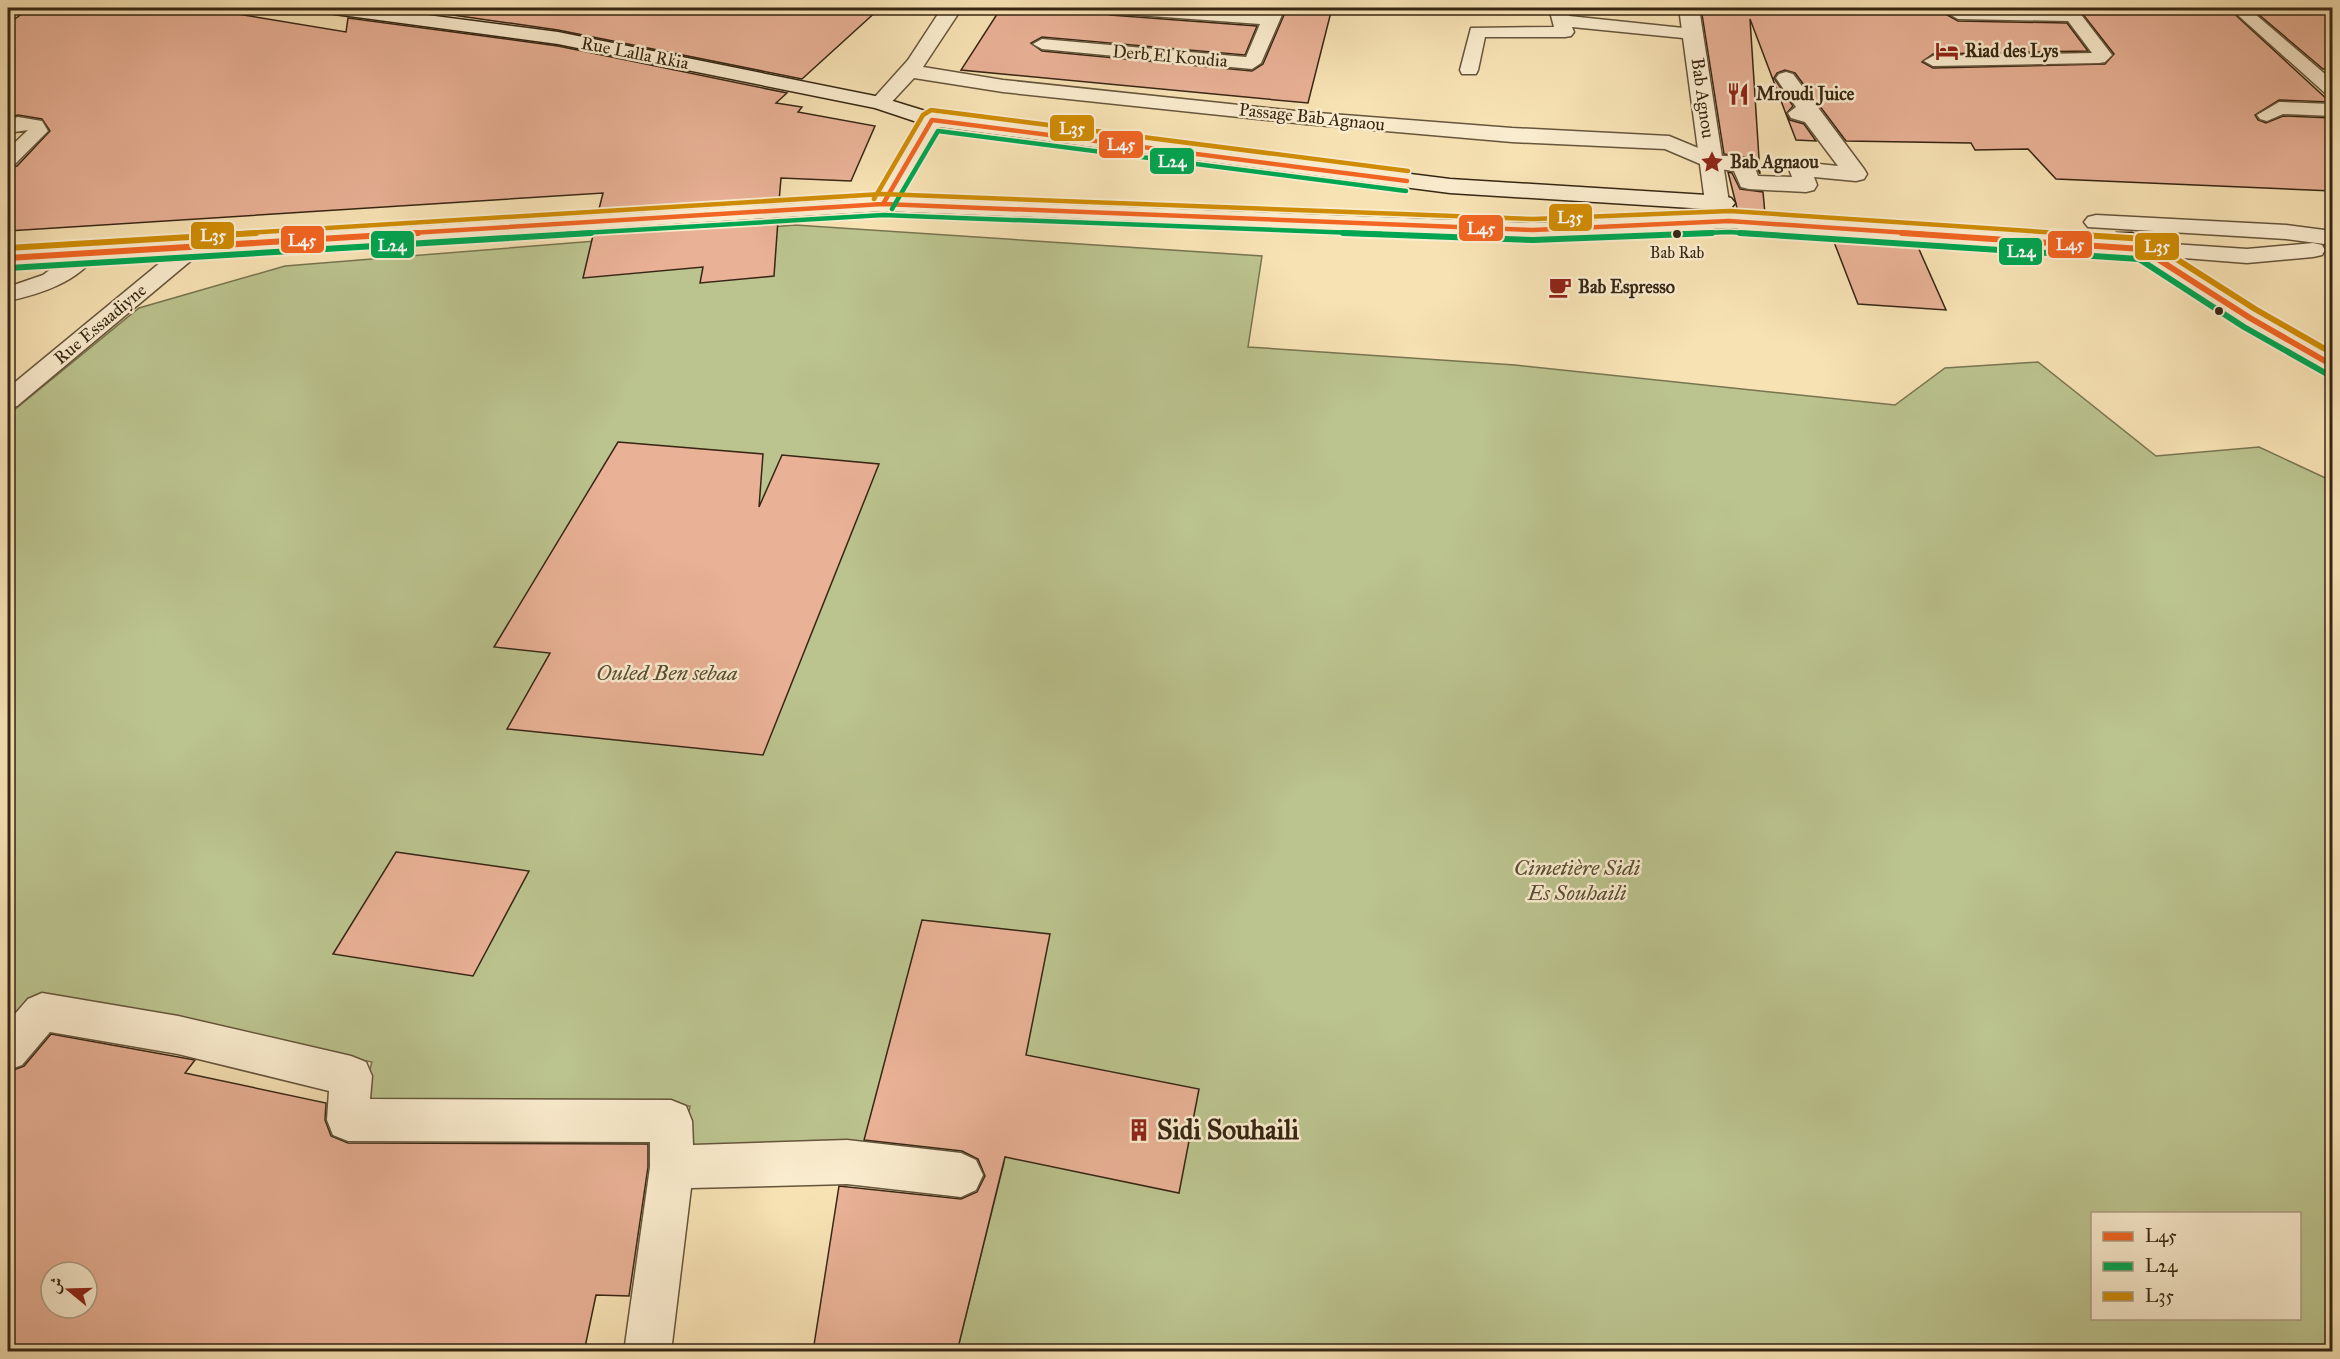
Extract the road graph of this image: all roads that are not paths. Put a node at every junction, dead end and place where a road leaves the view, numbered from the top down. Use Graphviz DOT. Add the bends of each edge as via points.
graph roads {
  1 [pos="334,8"];
  2 [pos="952,8"];
  3 [pos="1110,8"];
  4 [pos="1689,8"];
  5 [pos="2238,8"];
  6 [pos="388,10"];
  7 [pos="2070,12"];
  8 [pos="1273,14"];
  9 [pos="1560,14"];
  10 [pos="1958,14"];
  11 [pos="1693,34"];
  12 [pos="1042,44"];
  13 [pos="1933,61"];
  14 [pos="1469,70"];
  15 [pos="909,71"];
  16 [pos="2325,75"];
  17 [pos="1786,78"];
  18 [pos="2332,89"];
  19 [pos="880,103"];
  20 [pos="2332,110"];
  21 [pos="2267,115"];
  22 [pos="932,120"];
  23 [pos="8,127"];
  24 [pos="8,160"];
  25 [pos="1712,162"];
  26 [pos="884,204"];
  27 [pos="1723,212"];
  28 [pos="2096,222"];
  29 [pos="2332,238"];
  30 [pos="192,248"];
  31 [pos="2332,248"];
  32 [pos="2142,249"];
  33 [pos="87,253"];
  34 [pos="8,258"];
  35 [pos="8,294"];
  36 [pos="2332,365"];
  37 [pos="8,400"];
  38 [pos="8,1051"];
  39 [pos="672,1167"];
  40 [pos="961,1175"];
  41 [pos="647,1352"];
  1 -- 6 [label="main road, Rue Lalla Rkia"];
  2 -- 15 [label="main road"];
  3 -- 8 [label="lane, Derb El Koudia"];
  4 -- 11 [label="main road, Bab Agnou"];
  5 -- 16 [label="lane"];
  6 -- 19 [label="main road, Rue Lalla Rkia" via="558,38"];
  7 -- 10 [label="lane"];
  7 -- 13 [label="lane" via="2103,55 2099,58"];
  8 -- 12 [label="lane, Derb El Koudia" via="1252,63"];
  9 -- 11 [label="lane"];
  9 -- 14 [label="lane" via="1565,32 1470,32"];
  11 -- 25 [label="main road, Bab Agnou"];
  15 -- 19 [label="main road"];
  15 -- 25 [label="main road, Passage Bab Agnaou" via="1003,86 1305,118 1669,143"];
  16 -- 18 [label="lane"];
  17 -- 25 [label="main road, Passage Bab Agnaou" via="1806,115 1856,174 1800,169 1806,185 1749,182 1744,165"];
  19 -- 22 [label="main road, Rue Lalla Rkia"];
  20 -- 21 [label="lane" via="2280,108"];
  22 -- 26 [label="main road"];
  22 -- 27 [label="main road, Rue Lalla Rkia" via="1450,186"];
  23 -- 24 [label="lane" via="18,123 35,125 39,131"];
  25 -- 27 [label="main road, Bab Agnou"];
  26 -- 27 [label="main road" via="1533,230"];
  26 -- 30 [label="main road"];
  27 -- 28 [label="main road"];
  27 -- 32 [label="main road"];
  28 -- 29 [label="main road"];
  28 -- 32 [label="main road"];
  30 -- 33 [label="main road"];
  30 -- 37 [label="lane, Rue Essaadiyne"];
  31 -- 32 [label="main road" via="2247,256"];
  32 -- 36 [label="main road"];
  33 -- 34 [label="main road"];
  33 -- 35 [label="lane" via="65,274"];
  38 -- 39 [label="main road" via="42,1012 178,1035 351,1076 348,1120 671,1121"];
  39 -- 40 [label="main road" via="846,1162"];
  39 -- 41 [label="main road"];
}
